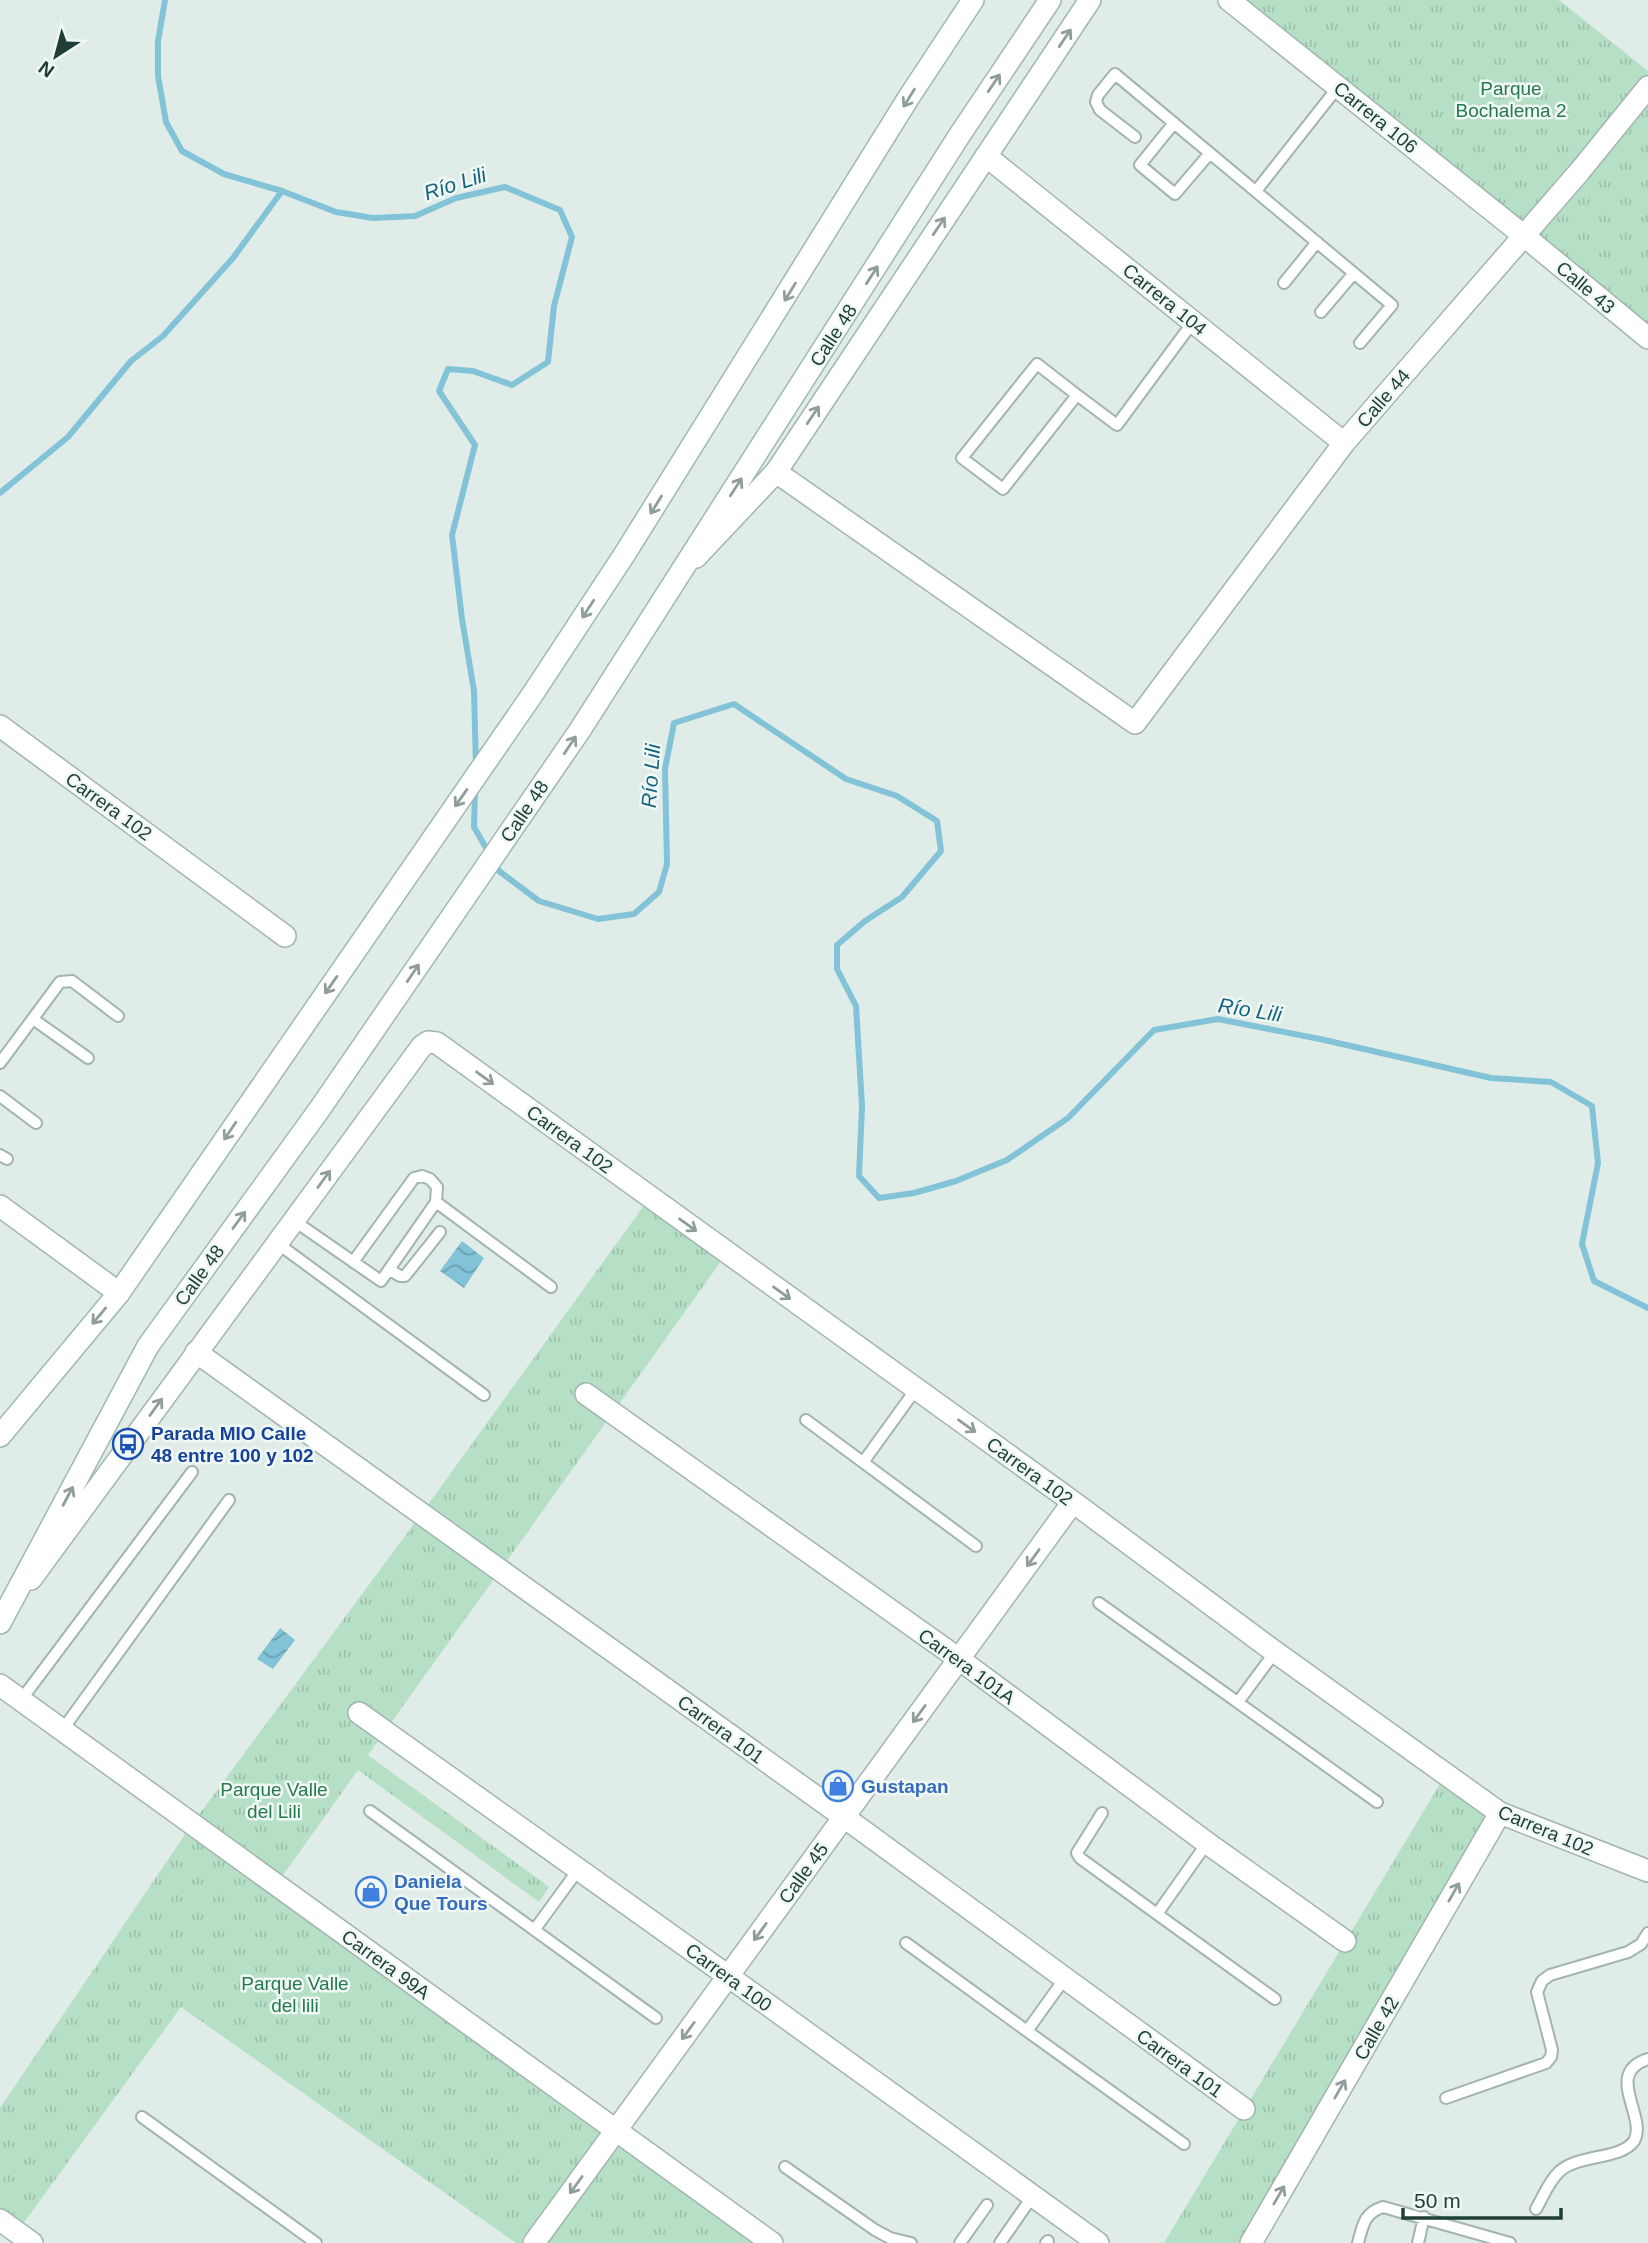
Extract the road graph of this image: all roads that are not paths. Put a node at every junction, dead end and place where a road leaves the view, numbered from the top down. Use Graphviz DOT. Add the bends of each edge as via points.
graph roads {
  1 [pos="973,0"];
  2 [pos="1050,0"];
  3 [pos="1090,0"];
  4 [pos="1229,0"];
  5 [pos="1338,87"];
  6 [pos="1648,87"];
  7 [pos="1174,123"];
  8 [pos="1135,137"];
  9 [pos="1210,153"];
  10 [pos="986,156"];
  11 [pos="1256,191"];
  12 [pos="1523,235"];
  13 [pos="1317,242"];
  14 [pos="1354,273"];
  15 [pos="1284,283"];
  16 [pos="1321,312"];
  17 [pos="1193,322"];
  18 [pos="1648,338"];
  19 [pos="1360,343"];
  20 [pos="1077,395"];
  21 [pos="1344,443"];
  22 [pos="776,472"];
  23 [pos="676,582"];
  24 [pos="0,726"];
  25 [pos="285,936"];
  26 [pos="118,1016"];
  27 [pos="33,1019"];
  28 [pos="428,1042"];
  29 [pos="88,1058"];
  30 [pos="0,1063"];
  31 [pos="0,1096"];
  32 [pos="36,1123"];
  33 [pos="436,1202"];
  34 [pos="0,1206"];
  35 [pos="293,1220"];
  36 [pos="440,1232"];
  37 [pos="276,1243"];
  38 [pos="352,1262"];
  39 [pos="390,1270"];
  40 [pos="551,1287"];
  41 [pos="119,1293"];
  42 [pos="196,1352"];
  43 [pos="916,1389"];
  44 [pos="586,1394"];
  45 [pos="484,1395"];
  46 [pos="806,1419"];
  47 [pos="0,1436"];
  48 [pos="864,1461"];
  49 [pos="192,1472"];
  50 [pos="229,1500"];
  51 [pos="1073,1503"];
  52 [pos="976,1546"];
  53 [pos="1099,1603"];
  54 [pos="1,1622"];
  55 [pos="1275,1652"];
  56 [pos="959,1659"];
  57 [pos="0,1685"];
  58 [pos="21,1700"];
  59 [pos="1238,1702"];
  60 [pos="359,1713"];
  61 [pos="62,1729"];
  62 [pos="1377,1802"];
  63 [pos="370,1811"];
  64 [pos="1500,1812"];
  65 [pos="1102,1813"];
  66 [pos="844,1817"];
  67 [pos="1207,1843"];
  68 [pos="578,1870"];
  69 [pos="1648,1871"];
  70 [pos="1157,1914"];
  71 [pos="535,1929"];
  72 [pos="1648,1933"];
  73 [pos="1345,1941"];
  74 [pos="906,1943"];
  75 [pos="729,1976"];
  76 [pos="1065,1979"];
  77 [pos="1275,1999"];
  78 [pos="656,2018"];
  79 [pos="1027,2031"];
  80 [pos="1648,2059"];
  81 [pos="1446,2098"];
  82 [pos="1244,2109"];
  83 [pos="142,2117"];
  84 [pos="616,2130"];
  85 [pos="1184,2144"];
  86 [pos="785,2167"];
  87 [pos="1032,2197"];
  88 [pos="987,2205"];
  89 [pos="1536,2209"];
  90 [pos="1424,2217"];
  91 [pos="0,2220"];
  92 [pos="1472,2238"];
  93 [pos="32,2243"];
  94 [pos="316,2243"];
  95 [pos="534,2243"];
  96 [pos="772,2243"];
  97 [pos="911,2243"];
  98 [pos="960,2243"];
  99 [pos="1000,2243"];
  100 [pos="1098,2243"];
  101 [pos="1251,2243"];
  102 [pos="1358,2243"];
  103 [pos="1418,2243"];
  104 [pos="1510,2243"];
  1 -- 41 [label="street, one-way" via="533,695"];
  23 -- 2 [label="street, Calle 48, one-way"];
  10 -- 3 [label="street, one-way"];
  4 -- 5 [label="street, Carrera 106"];
  5 -- 11 [label="lane"];
  5 -- 12 [label="street, Carrera 106"];
  6 -- 12 [label="street, Calle 44"];
  7 -- 8 [label="lane" via="1115,74 1096,102"];
  7 -- 9 [label="lane"];
  7 -- 9 [label="lane" via="1140,165 1175,194"];
  9 -- 11 [label="lane"];
  10 -- 17 [label="street, Carrera 104"];
  22 -- 10 [label="street, one-way"];
  11 -- 13 [label="lane"];
  12 -- 18 [label="street, Calle 43"];
  12 -- 21 [label="street, Calle 44"];
  13 -- 14 [label="lane"];
  13 -- 15 [label="lane"];
  14 -- 16 [label="lane"];
  14 -- 19 [label="lane" via="1392,305"];
  17 -- 20 [label="lane" via="1117,425"];
  17 -- 21 [label="street, Carrera 104"];
  20 -- 20 [label="lane" via="1003,489 962,458 1037,364"];
  21 -- 22 [label="street, Calle 44" via="1135,723"];
  22 -- 23 [label="street"];
  54 -- 23 [label="street, Calle 48, one-way" via="148,1346 319,1110"];
  24 -- 25 [label="street, Carrera 102"];
  26 -- 27 [label="lane" via="72,981 60,982"];
  27 -- 29 [label="lane"];
  27 -- 30 [label="lane"];
  35 -- 28 [label="street, Calle 48, one-way"];
  28 -- 43 [label="street, Carrera 102, one-way" via="443,1047"];
  31 -- 32 [label="lane"];
  33 -- 38 [label="lane" via="435,1183 422,1175 414,1178"];
  33 -- 39 [label="lane"];
  33 -- 40 [label="lane"];
  34 -- 41 [label="street"];
  35 -- 37 [label="street, Calle 48"];
  35 -- 38 [label="lane"];
  36 -- 39 [label="lane" via="405,1276"];
  37 -- 42 [label="street, Calle 48"];
  37 -- 45 [label="lane"];
  38 -- 39 [label="lane" via="381,1281"];
  41 -- 47 [label="street, one-way"];
  54 -- 42 [label="street, Calle 48, one-way"];
  42 -- 66 [label="street, Carrera 101"];
  43 -- 48 [label="lane"];
  43 -- 51 [label="street, Carrera 102, one-way"];
  44 -- 56 [label="street, Carrera 101A"];
  46 -- 48 [label="lane"];
  48 -- 52 [label="lane"];
  49 -- 58 [label="lane"];
  50 -- 61 [label="lane"];
  51 -- 55 [label="street, Carrera 102"];
  51 -- 56 [label="street, Calle 45, one-way"];
  53 -- 59 [label="lane"];
  55 -- 59 [label="lane"];
  55 -- 64 [label="street, Carrera 102"];
  56 -- 66 [label="street, Calle 45, one-way"];
  56 -- 67 [label="street, Carrera 101A"];
  57 -- 58 [label="street, Carrera 99A"];
  58 -- 61 [label="street, Carrera 99A"];
  59 -- 62 [label="lane"];
  60 -- 68 [label="street, Carrera 100"];
  61 -- 84 [label="street, Carrera 99A"];
  63 -- 71 [label="lane"];
  64 -- 69 [label="street, Carrera 102"];
  101 -- 64 [label="street, Calle 42, one-way"];
  65 -- 70 [label="lane" via="1077,1853"];
  66 -- 75 [label="street, Calle 45, one-way"];
  66 -- 76 [label="street, Carrera 101"];
  67 -- 70 [label="lane"];
  67 -- 73 [label="street, Carrera 101A"];
  68 -- 71 [label="lane"];
  68 -- 75 [label="street, Carrera 100"];
  70 -- 77 [label="lane"];
  71 -- 78 [label="lane"];
  72 -- 81 [label="lane" via="1628,1952 1542,1981 1537,1992 1552,2050 1546,2063"];
  74 -- 79 [label="lane"];
  75 -- 84 [label="street, Calle 45, one-way"];
  75 -- 87 [label="street, Carrera 100"];
  76 -- 79 [label="lane"];
  76 -- 82 [label="street, Carrera 101"];
  79 -- 85 [label="lane"];
  80 -- 89 [label="lane" via="1636,2064 1628,2085 1638,2127 1636,2139 1627,2147 1559,2171"];
  83 -- 94 [label="lane"];
  84 -- 95 [label="street, Calle 45, one-way"];
  84 -- 96 [label="street, Carrera 99A"];
  86 -- 97 [label="lane" via="875,2230"];
  87 -- 99 [label="lane"];
  87 -- 100 [label="street, Carrera 100"];
  88 -- 98 [label="lane"];
  90 -- 92 [label="lane"];
  90 -- 102 [label="lane" via="1383,2207 1371,2210"];
  90 -- 103 [label="lane"];
  91 -- 93 [label="street"];
  92 -- 104 [label="lane"];
}
